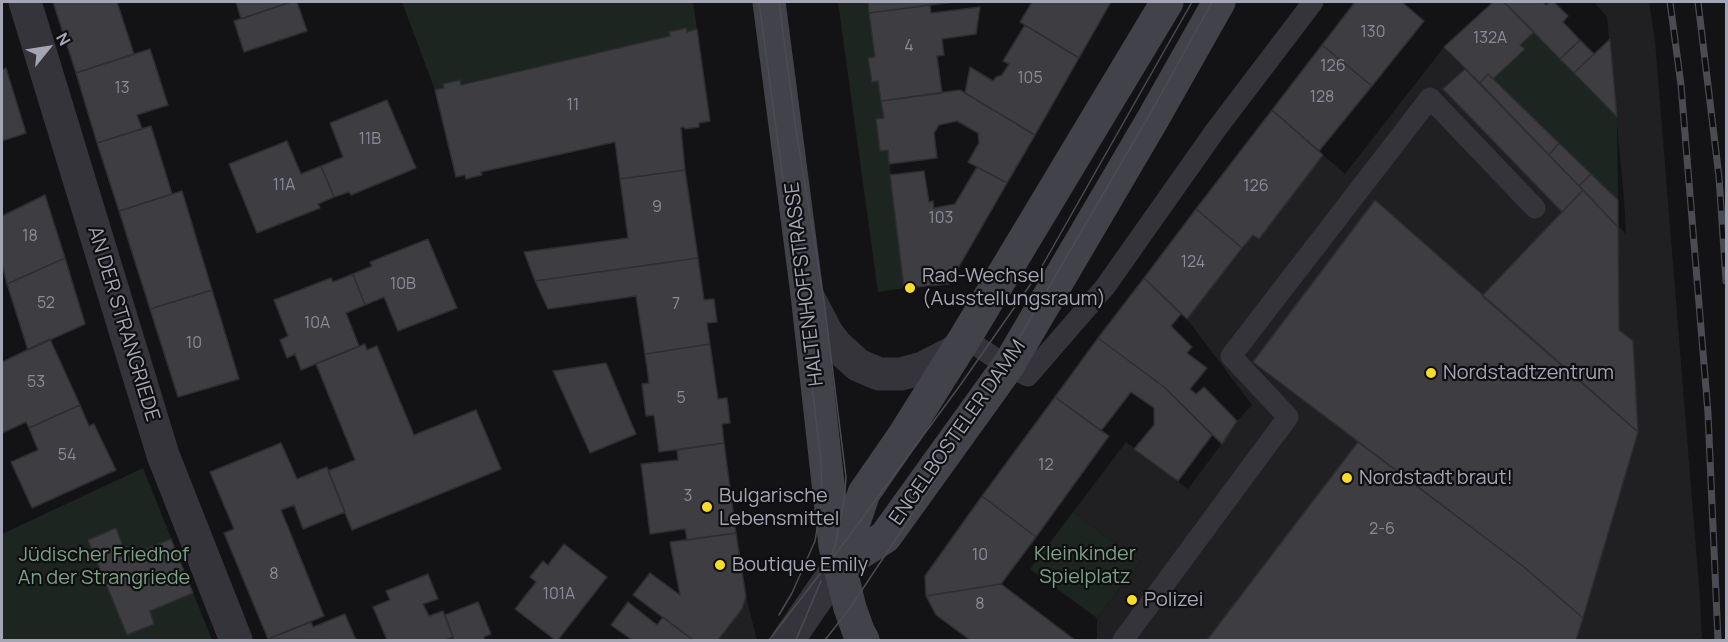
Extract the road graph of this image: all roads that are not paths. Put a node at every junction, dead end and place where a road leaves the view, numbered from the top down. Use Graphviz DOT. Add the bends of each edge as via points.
graph roads {
  1 [pos="25,2"];
  2 [pos="769,2"];
  3 [pos="1167,2"];
  4 [pos="1219,2"];
  5 [pos="1313,2"];
  6 [pos="1535,208"];
  7 [pos="807,294"];
  8 [pos="961,344"];
  9 [pos="1008,366"];
  10 [pos="840,566"];
  11 [pos="236,640"];
  12 [pos="788,640"];
  13 [pos="863,640"];
  14 [pos="1123,640"];
  1 -- 11 [label="street, AN DER STRANGRIEDE" via="163,455"];
  2 -- 7 [label="main road, HALTENHOFFSTRASSE"];
  3 -- 8 [label="main road, ENGELBOSTELER DAMM"];
  4 -- 9 [label="main road, ENGELBOSTELER DAMM"];
  5 -- 9 [label="lane" via="1215,131 1105,287 1028,376"];
  6 -- 14 [label="lane" via="1430,98 1231,356 1288,417"];
  7 -- 8 [label="street" via="836,345 858,365 879,374 923,368"];
  7 -- 10 [label="main road, HALTENHOFFSTRASSE"];
  8 -- 9 [label="lane"];
  8 -- 10 [label="main road, ENGELBOSTELER DAMM" via="864,493"];
  9 -- 10 [label="main road, ENGELBOSTELER DAMM" via="885,537"];
  10 -- 12 [label="street, ENGELBOSTELER DAMM"];
  10 -- 13 [label="main road, HALTENHOFFSTRASSE"];
}
